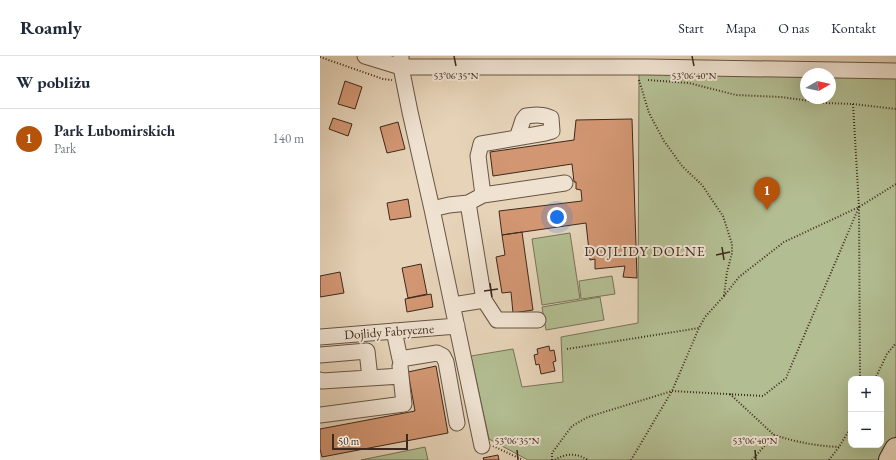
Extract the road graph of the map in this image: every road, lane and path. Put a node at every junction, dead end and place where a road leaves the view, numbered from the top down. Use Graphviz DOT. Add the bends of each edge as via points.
graph roads {
  1 [pos="365,56"];
  2 [pos="320,57"];
  3 [pos="477,61"];
  4 [pos="556,61"];
  5 [pos="631,62"];
  6 [pos="647,62"];
  7 [pos="695,62"];
  8 [pos="888,66"];
  9 [pos="402,68"];
  10 [pos="853,104"];
  11 [pos="896,109"];
  12 [pos="517,138"];
  13 [pos="565,182"];
  14 [pos="896,184"];
  15 [pos="483,195"];
  16 [pos="468,203"];
  17 [pos="859,207"];
  18 [pos="432,209"];
  19 [pos="724,296"];
  20 [pos="484,300"];
  21 [pos="452,305"];
  22 [pos="538,320"];
  23 [pos="457,326"];
  24 [pos="699,328"];
  25 [pos="394,330"];
  26 [pos="320,336"];
  27 [pos="896,343"];
  28 [pos="567,349"];
  29 [pos="320,355"];
  30 [pos="400,359"];
  31 [pos="402,376"];
  32 [pos="860,376"];
  33 [pos="877,376"];
  34 [pos="370,378"];
  35 [pos="320,380"];
  36 [pos="672,392"];
  37 [pos="730,394"];
  38 [pos="320,415"];
  39 [pos="457,423"];
  40 [pos="848,432"];
  41 [pos="774,435"];
  42 [pos="481,441"];
  43 [pos="839,447"];
  44 [pos="896,449"];
  45 [pos="522,460"];
  46 [pos="554,460"];
  47 [pos="588,460"];
  48 [pos="632,460"];
  49 [pos="752,460"];
  50 [pos="829,460"];
  51 [pos="890,460"];
  1 -- 9 [label="street"];
  2 -- 9 [label="path" via="383,79"];
  3 -- 4 [label="street"];
  3 -- 9 [label="street"];
  4 -- 5 [label="street"];
  5 -- 6 [label="street"];
  6 -- 7 [label="street"];
  7 -- 8 [label="street"];
  9 -- 18 [label="street"];
  10 -- 11 [label="path"];
  10 -- 17 [label="path"];
  10 -- 19 [label="path" via="736,94 689,83 639,80 649,112 664,141 682,166 702,185 723,216 732,244"];
  12 -- 15 [label="street" via="481,144 478,156"];
  13 -- 15 [label="street"];
  14 -- 17 [label="path"];
  15 -- 16 [label="street"];
  16 -- 18 [label="street"];
  16 -- 20 [label="street"];
  17 -- 19 [label="path" via="784,242 739,276"];
  17 -- 32 [label="path"];
  17 -- 37 [label="path" via="786,378 763,396"];
  18 -- 21 [label="street"];
  19 -- 24 [label="path" via="705,317"];
  20 -- 21 [label="street"];
  20 -- 22 [label="street" via="497,320"];
  21 -- 23 [label="street"];
  23 -- 25 [label="street, Dojlidy Fabryczne"];
  23 -- 42 [label="street"];
  24 -- 28 [label="path"];
  24 -- 36 [label="path"];
  25 -- 26 [label="street, Dojlidy Fabryczne"];
  25 -- 30 [label="street"];
  27 -- 33 [label="path" via="887,354"];
  29 -- 34 [label="street" via="367,351"];
  30 -- 31 [label="street"];
  30 -- 39 [label="street" via="437,353 443,356"];
  31 -- 34 [label="street"];
  31 -- 38 [label="street" via="404,404"];
  34 -- 35 [label="street"];
  36 -- 37 [label="path"];
  36 -- 46 [label="path" via="588,417 572,426 552,453"];
  36 -- 48 [label="path"];
  37 -- 41 [label="path"];
  40 -- 43 [label="path"];
  41 -- 43 [label="path" via="795,442"];
  41 -- 49 [label="path"];
  42 -- 45 [label="path"];
  43 -- 50 [label="path"];
  44 -- 51 [label="highway"];
  46 -- 47 [label="path" via="569,454"];
}
